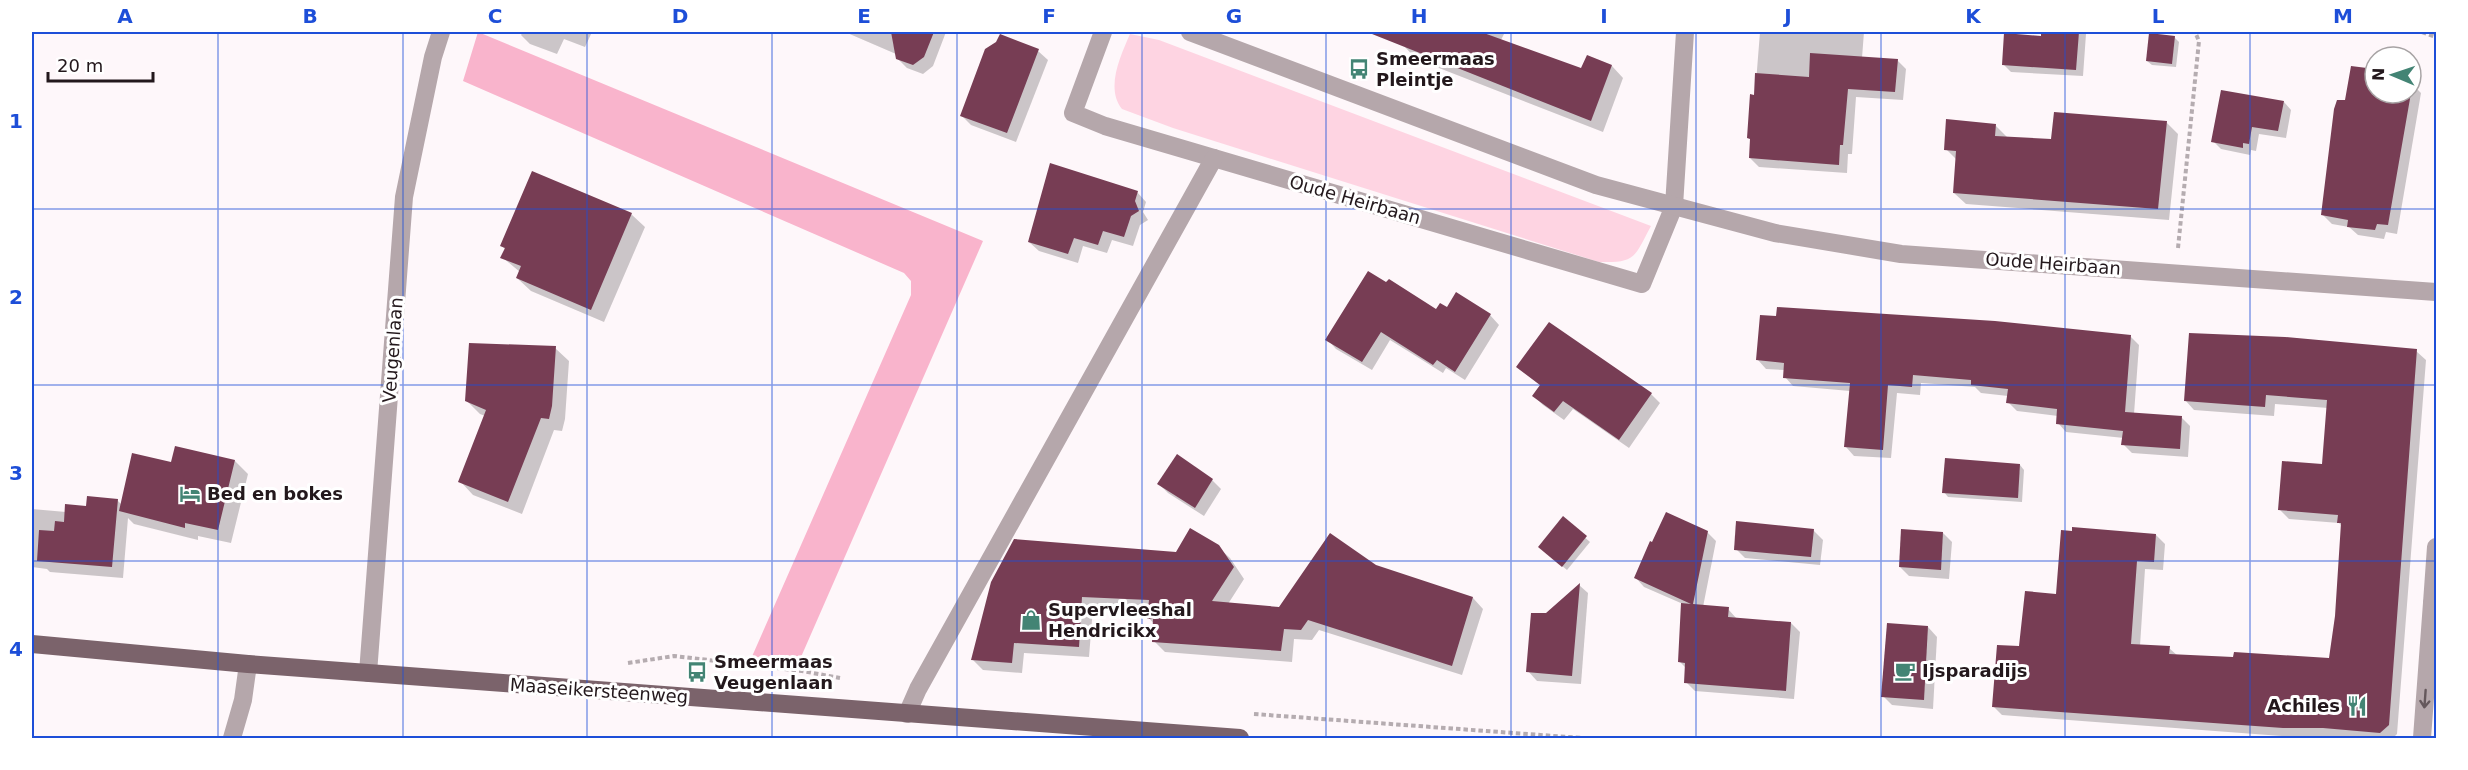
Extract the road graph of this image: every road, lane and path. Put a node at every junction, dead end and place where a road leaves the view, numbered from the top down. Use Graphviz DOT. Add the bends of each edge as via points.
graph roads {
  1 [pos="441,32"];
  2 [pos="1103,32"];
  3 [pos="1190,32"];
  4 [pos="1685,32"];
  5 [pos="2195,32"];
  6 [pos="2422,32"];
  7 [pos="2436,37"];
  8 [pos="1214,158"];
  9 [pos="1674,206"];
  10 [pos="2175,273"];
  11 [pos="2436,292"];
  12 [pos="2436,547"];
  13 [pos="2434,603"];
  14 [pos="32,644"];
  15 [pos="248,664"];
  16 [pos="368,673"];
  17 [pos="907,714"];
  18 [pos="232,738"];
  19 [pos="1240,738"];
  20 [pos="2422,738"];
  1 -- 16 [label="street, Veugenlaan" via="404,197"];
  2 -- 8 [label="street, Oude Heirbaan" via="1073,113"];
  3 -- 9 [label="street, Oude Heirbaan" via="1596,186"];
  4 -- 9 [label="street"];
  5 -- 10 [label="path" via="2199,41"];
  6 -- 7 [label="path"];
  8 -- 9 [label="street, Oude Heirbaan" via="1642,284"];
  8 -- 17 [label="street"];
  9 -- 10 [label="street, Oude Heirbaan" via="1775,233 1901,254"];
  10 -- 11 [label="street, Oude Heirbaan"];
  12 -- 13 [label="street"];
  13 -- 20 [label="street, one-way"];
  14 -- 15 [label="main road, Maaseikersteenweg"];
  15 -- 16 [label="main road, Maaseikersteenweg"];
  15 -- 18 [label="street"];
  16 -- 17 [label="main road, Maaseikersteenweg"];
  17 -- 19 [label="main road, Maaseikersteenweg"];
}
